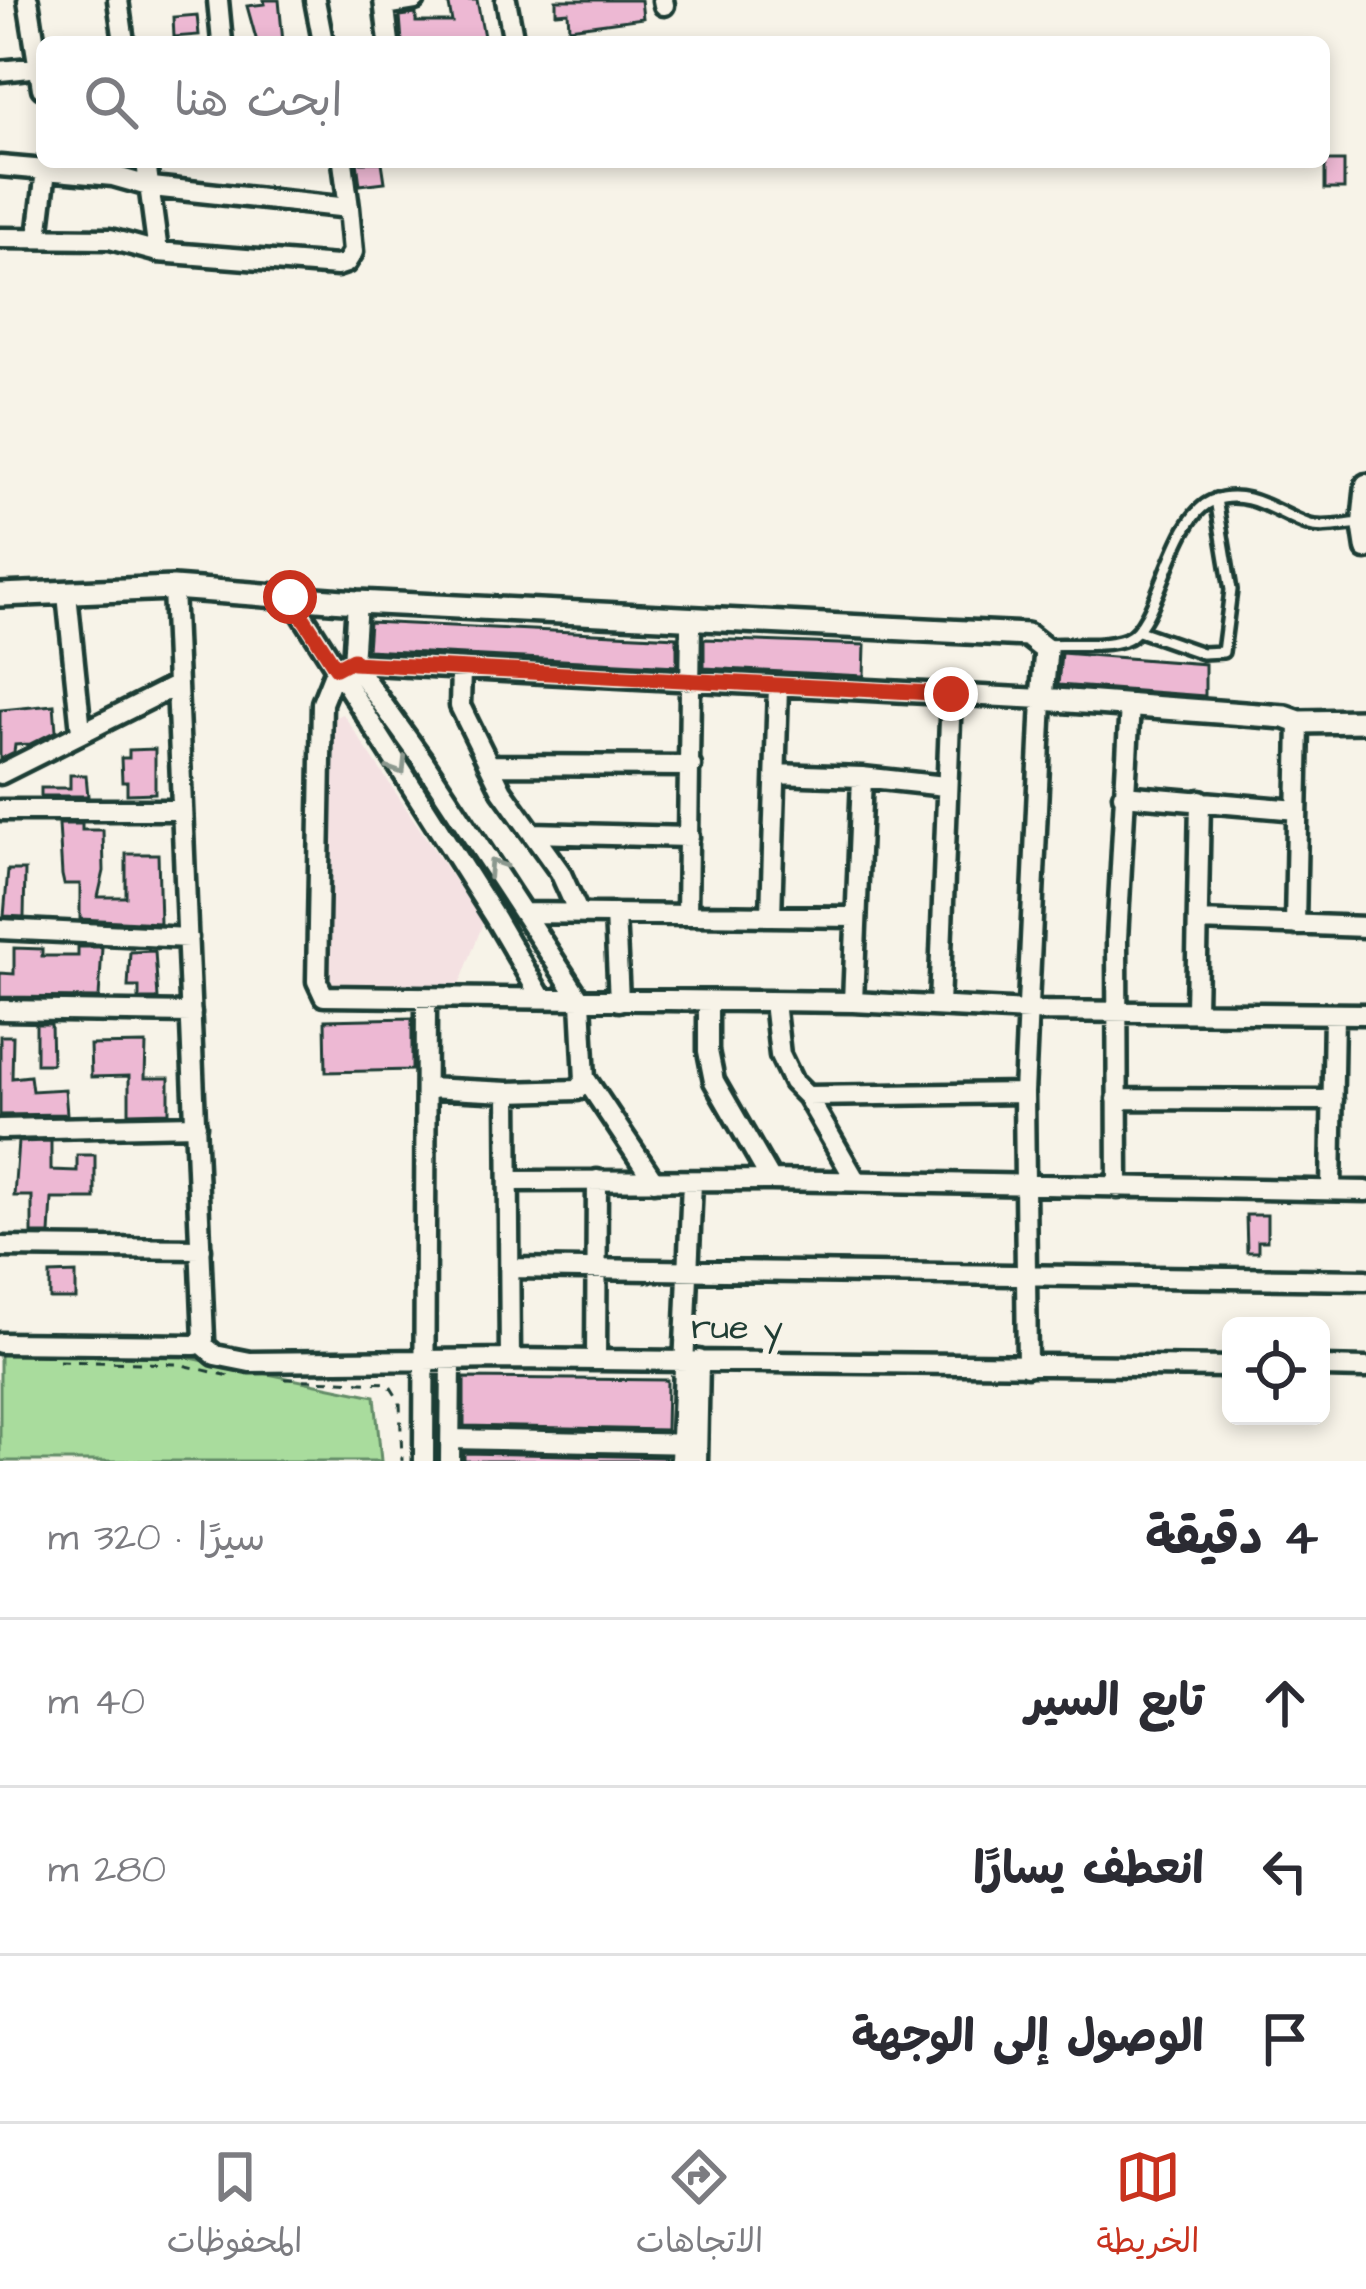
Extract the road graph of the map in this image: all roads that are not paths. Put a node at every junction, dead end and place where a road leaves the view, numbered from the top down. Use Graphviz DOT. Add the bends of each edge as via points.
graph roads {
  1 [pos="28,0"];
  2 [pos="118,0"];
  3 [pos="218,0"];
  4 [pos="315,0"];
  5 [pos="415,0"];
  6 [pos="506,0"];
  7 [pos="384,2"];
  8 [pos="123,36"];
  9 [pos="221,36"];
  10 [pos="322,36"];
  11 [pos="388,36"];
  12 [pos="513,36"];
  13 [pos="36,45"];
  14 [pos="36,67"];
  15 [pos="0,70"];
  16 [pos="0,166"];
  17 [pos="36,167"];
  18 [pos="47,168"];
  19 [pos="54,168"];
  20 [pos="147,168"];
  21 [pos="345,168"];
  22 [pos="152,187"];
  23 [pos="350,208"];
  24 [pos="38,237"];
  25 [pos="0,238"];
  26 [pos="158,252"];
  27 [pos="1366,484"];
  28 [pos="1216,499"];
  29 [pos="1361,523"];
  30 [pos="1366,549"];
  31 [pos="173,588"];
  32 [pos="67,594"];
  33 [pos="0,596"];
  34 [pos="290,597"];
  35 [pos="357,602"];
  36 [pos="691,619"];
  37 [pos="1139,631"];
  38 [pos="1043,644"];
  39 [pos="347,663"];
  40 [pos="461,669"];
  41 [pos="691,681"];
  42 [pos="177,685"];
  43 [pos="778,686"];
  44 [pos="951,694"];
  45 [pos="1042,699"];
  46 [pos="1130,704"];
  47 [pos="1366,721"];
  48 [pos="1299,722"];
  49 [pos="81,730"];
  50 [pos="489,765"];
  51 [pos="691,766"];
  52 [pos="0,774"];
  53 [pos="776,774"];
  54 [pos="862,777"];
  55 [pos="945,786"];
  56 [pos="1123,795"];
  57 [pos="1201,800"];
  58 [pos="0,810"];
  59 [pos="182,810"];
  60 [pos="1297,810"];
  61 [pos="532,833"];
  62 [pos="689,837"];
  63 [pos="578,912"];
  64 [pos="525,913"];
  65 [pos="615,914"];
  66 [pos="687,914"];
  67 [pos="771,916"];
  68 [pos="856,917"];
  69 [pos="1198,921"];
  70 [pos="1295,925"];
  71 [pos="1366,927"];
  72 [pos="0,929"];
  73 [pos="188,938"];
  74 [pos="541,998"];
  75 [pos="426,999"];
  76 [pos="581,1000"];
  77 [pos="620,1001"];
  78 [pos="708,1002"];
  79 [pos="774,1002"];
  80 [pos="853,1002"];
  81 [pos="939,1006"];
  82 [pos="0,1010"];
  83 [pos="1118,1010"];
  84 [pos="1196,1010"];
  85 [pos="1029,1011"];
  86 [pos="191,1012"];
  87 [pos="1334,1014"];
  88 [pos="1366,1014"];
  89 [pos="585,1078"];
  90 [pos="428,1088"];
  91 [pos="508,1092"];
  92 [pos="1024,1093"];
  93 [pos="807,1096"];
  94 [pos="1117,1099"];
  95 [pos="1333,1100"];
  96 [pos="196,1124"];
  97 [pos="0,1129"];
  98 [pos="597,1180"];
  99 [pos="771,1180"];
  100 [pos="511,1181"];
  101 [pos="654,1181"];
  102 [pos="856,1181"];
  103 [pos="692,1182"];
  104 [pos="1023,1187"];
  105 [pos="1118,1188"];
  106 [pos="1331,1190"];
  107 [pos="1366,1191"];
  108 [pos="0,1247"];
  109 [pos="201,1249"];
  110 [pos="597,1267"];
  111 [pos="512,1268"];
  112 [pos="688,1269"];
  113 [pos="1028,1277"];
  114 [pos="1366,1280"];
  115 [pos="0,1342"];
  116 [pos="200,1343"];
  117 [pos="509,1359"];
  118 [pos="426,1360"];
  119 [pos="451,1360"];
  120 [pos="596,1360"];
  121 [pos="691,1360"];
  122 [pos="1027,1366"];
  123 [pos="1222,1367"];
  124 [pos="1330,1367"];
  125 [pos="1366,1368"];
  126 [pos="451,1439"];
  127 [pos="689,1453"];
  128 [pos="424,1461"];
  129 [pos="450,1461"];
  1 -- 13 [label="street"];
  2 -- 8 [label="street"];
  3 -- 9 [label="street"];
  4 -- 10 [label="street"];
  5 -- 7 [label="street"];
  6 -- 12 [label="street"];
  7 -- 11 [label="street"];
  14 -- 15 [label="street"];
  16 -- 17 [label="street"];
  18 -- 24 [label="street"];
  19 -- 22 [label="street"];
  20 -- 22 [label="street"];
  21 -- 23 [label="street"];
  22 -- 23 [label="street"];
  22 -- 26 [label="street"];
  23 -- 26 [label="street" via="353,252 337,266"];
  24 -- 25 [label="street"];
  24 -- 26 [label="street" via="110,239"];
  27 -- 29 [label="street"];
  28 -- 29 [label="lane" via="1259,500 1310,526"];
  28 -- 37 [label="lane" via="1202,506 1173,554"];
  28 -- 37 [label="lane" via="1231,590 1223,652 1202,653"];
  29 -- 30 [label="street"];
  31 -- 32 [label="street"];
  31 -- 34 [label="street"];
  31 -- 42 [label="street"];
  32 -- 33 [label="street"];
  32 -- 49 [label="street"];
  34 -- 35 [label="street"];
  34 -- 39 [label="street"];
  35 -- 36 [label="street"];
  35 -- 39 [label="street"];
  36 -- 38 [label="street" via="1027,635"];
  36 -- 41 [label="street"];
  37 -- 38 [label="lane" via="1123,641"];
  38 -- 45 [label="street"];
  39 -- 40 [label="street"];
  64 -- 39 [label="street, one-way"];
  39 -- 74 [label="street, one-way"];
  39 -- 75 [label="street" via="322,703 317,981 324,996"];
  40 -- 41 [label="street"];
  40 -- 50 [label="street" via="460,706"];
  41 -- 43 [label="street"];
  41 -- 51 [label="street"];
  42 -- 49 [label="street"];
  42 -- 59 [label="street"];
  43 -- 44 [label="street"];
  43 -- 53 [label="street"];
  44 -- 45 [label="street"];
  44 -- 55 [label="street"];
  45 -- 46 [label="street"];
  45 -- 85 [label="street"];
  46 -- 48 [label="street"];
  46 -- 56 [label="street"];
  47 -- 48 [label="street"];
  48 -- 60 [label="street"];
  49 -- 52 [label="street"];
  50 -- 51 [label="street"];
  50 -- 61 [label="street"];
  51 -- 62 [label="street"];
  53 -- 54 [label="street"];
  53 -- 67 [label="street"];
  54 -- 55 [label="street"];
  54 -- 68 [label="street"];
  55 -- 81 [label="street"];
  56 -- 57 [label="street"];
  56 -- 83 [label="street"];
  57 -- 60 [label="street"];
  57 -- 69 [label="street"];
  58 -- 59 [label="street"];
  59 -- 73 [label="street"];
  60 -- 70 [label="street"];
  61 -- 62 [label="street"];
  61 -- 63 [label="street"];
  62 -- 66 [label="street"];
  63 -- 64 [label="street"];
  63 -- 65 [label="street"];
  64 -- 76 [label="street"];
  65 -- 66 [label="street"];
  65 -- 77 [label="street"];
  66 -- 67 [label="street"];
  67 -- 68 [label="street"];
  68 -- 80 [label="street"];
  69 -- 70 [label="street"];
  69 -- 84 [label="street"];
  70 -- 71 [label="street"];
  72 -- 73 [label="street"];
  73 -- 86 [label="street"];
  74 -- 75 [label="street"];
  74 -- 76 [label="street"];
  75 -- 90 [label="street"];
  76 -- 77 [label="street"];
  76 -- 89 [label="street"];
  77 -- 78 [label="street"];
  78 -- 79 [label="street"];
  78 -- 99 [label="street" via="714,1081"];
  79 -- 80 [label="street"];
  79 -- 93 [label="street" via="781,1055"];
  80 -- 81 [label="street"];
  81 -- 85 [label="street"];
  82 -- 86 [label="street"];
  83 -- 84 [label="street"];
  83 -- 85 [label="street"];
  83 -- 94 [label="street"];
  84 -- 87 [label="street"];
  85 -- 92 [label="street"];
  86 -- 96 [label="street"];
  87 -- 88 [label="street"];
  87 -- 95 [label="street"];
  89 -- 91 [label="street" via="577,1090"];
  89 -- 101 [label="street"];
  90 -- 91 [label="street"];
  90 -- 118 [label="street"];
  91 -- 100 [label="street"];
  92 -- 93 [label="street"];
  92 -- 104 [label="street"];
  93 -- 102 [label="street"];
  94 -- 95 [label="street"];
  94 -- 105 [label="street"];
  95 -- 106 [label="street"];
  96 -- 97 [label="street"];
  96 -- 109 [label="street"];
  98 -- 100 [label="street"];
  98 -- 101 [label="street"];
  98 -- 110 [label="street"];
  99 -- 102 [label="street"];
  99 -- 103 [label="street"];
  100 -- 111 [label="street"];
  101 -- 103 [label="street"];
  102 -- 104 [label="street"];
  103 -- 112 [label="street"];
  104 -- 105 [label="street"];
  104 -- 113 [label="street"];
  105 -- 106 [label="street"];
  106 -- 107 [label="street"];
  108 -- 109 [label="street"];
  109 -- 116 [label="street"];
  110 -- 111 [label="street"];
  110 -- 112 [label="street"];
  110 -- 120 [label="street"];
  111 -- 117 [label="street"];
  112 -- 113 [label="street"];
  112 -- 121 [label="street"];
  113 -- 114 [label="street"];
  113 -- 122 [label="street"];
  115 -- 116 [label="street, rue y"];
  116 -- 118 [label="street, rue y" via="250,1362"];
  117 -- 119 [label="street, rue y"];
  117 -- 120 [label="street, rue y"];
  118 -- 119 [label="street, rue y"];
  118 -- 128 [label="street"];
  119 -- 126 [label="street"];
  120 -- 121 [label="street, rue y"];
  121 -- 122 [label="street, rue y"];
  121 -- 127 [label="street"];
  122 -- 123 [label="street, rue y"];
  124 -- 125 [label="street"];
  126 -- 127 [label="street"];
  126 -- 129 [label="street"];
}
